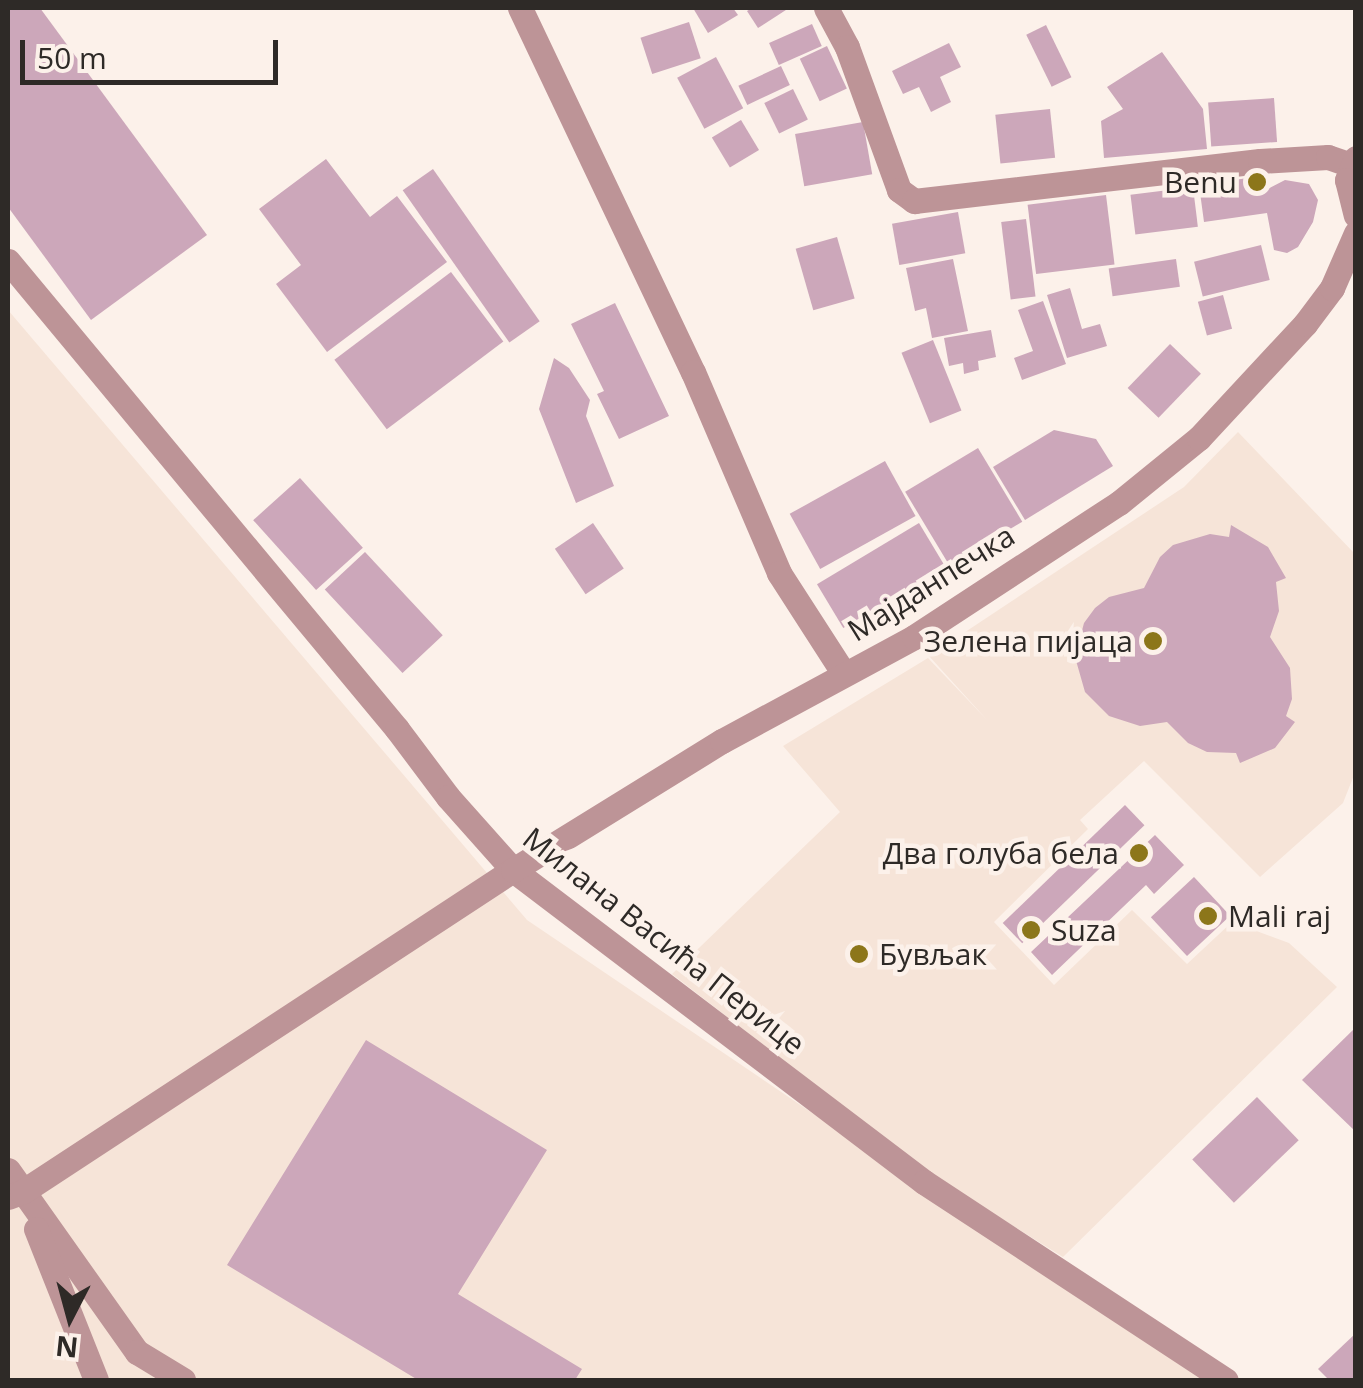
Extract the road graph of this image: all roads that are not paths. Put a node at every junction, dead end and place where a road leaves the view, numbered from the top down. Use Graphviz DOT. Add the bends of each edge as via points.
graph roads {
  1 [pos="520,8"];
  2 [pos="826,8"];
  3 [pos="1353,161"];
  4 [pos="1356,215"];
  5 [pos="1356,233"];
  6 [pos="8,261"];
  7 [pos="1344,284"];
  8 [pos="844,674"];
  9 [pos="513,870"];
  10 [pos="8,1170"];
  11 [pos="15,1194"];
  12 [pos="96,1380"];
  13 [pos="182,1380"];
  14 [pos="1226,1380"];
  1 -- 8 [label="street" via="693,372 779,574"];
  2 -- 3 [label="street" via="899,190 914,201 1260,161"];
  3 -- 4 [label="street" via="1348,196"];
  5 -- 7 [label="street, Мајданпечка"];
  6 -- 9 [label="street, Милана Васића Перице"];
  7 -- 8 [label="street, Мајданпечка" via="1160,473 914,636"];
  8 -- 9 [label="street, Мајданпечка"];
  9 -- 11 [label="street, Мајданпечка"];
  9 -- 14 [label="street, Милана Васића Перице" via="924,1182"];
  10 -- 11 [label="street"];
  11 -- 12 [label="street"];
  11 -- 13 [label="street" via="137,1352"];
}
